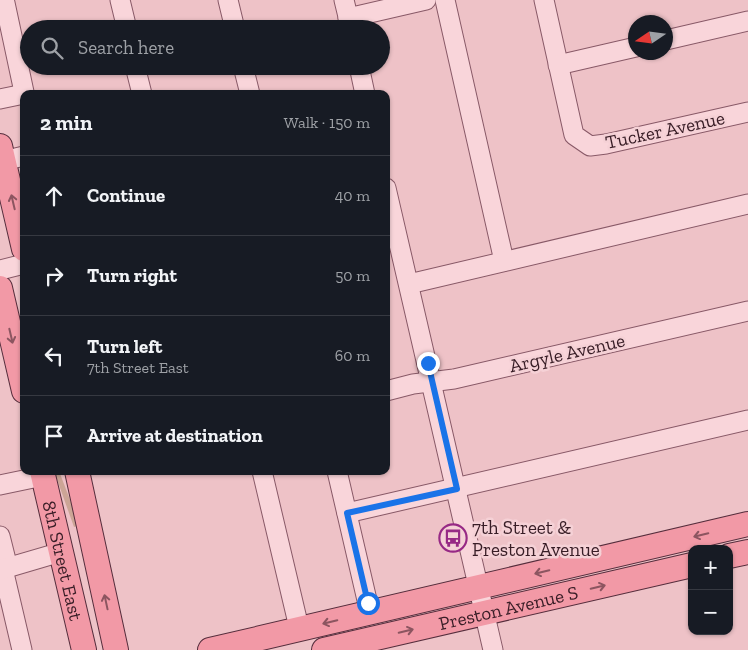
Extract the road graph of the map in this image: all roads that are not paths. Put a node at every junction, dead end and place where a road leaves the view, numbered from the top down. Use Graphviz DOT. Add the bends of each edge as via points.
graph roads {
  1 [pos="120,0"];
  2 [pos="228,0"];
  3 [pos="426,0"];
  4 [pos="445,0"];
  5 [pos="544,0"];
  6 [pos="5,3"];
  7 [pos="348,16"];
  8 [pos="125,20"];
  9 [pos="233,20"];
  10 [pos="748,21"];
  11 [pos="673,38"];
  12 [pos="628,49"];
  13 [pos="558,65"];
  14 [pos="20,74"];
  15 [pos="20,75"];
  16 [pos="138,75"];
  17 [pos="245,75"];
  18 [pos="361,75"];
  19 [pos="23,90"];
  20 [pos="141,90"];
  21 [pos="249,90"];
  22 [pos="364,90"];
  23 [pos="20,94"];
  24 [pos="0,99"];
  25 [pos="748,112"];
  26 [pos="9,155"];
  27 [pos="748,204"];
  28 [pos="390,205"];
  29 [pos="20,224"];
  30 [pos="504,261"];
  31 [pos="20,265"];
  32 [pos="0,270"];
  33 [pos="409,284"];
  34 [pos="0,288"];
  35 [pos="748,311"];
  36 [pos="20,374"];
  37 [pos="432,382"];
  38 [pos="390,390"];
  39 [pos="748,420"];
  40 [pos="39,475"];
  41 [pos="43,475"];
  42 [pos="78,475"];
  43 [pos="263,475"];
  44 [pos="338,475"];
  45 [pos="0,485"];
  46 [pos="457,489"];
  47 [pos="347,513"];
  48 [pos="748,524"];
  49 [pos="0,536"];
  50 [pos="61,552"];
  51 [pos="748,552"];
  52 [pos="733,555"];
  53 [pos="688,566"];
  54 [pos="4,569"];
  55 [pos="480,586"];
  56 [pos="370,613"];
  57 [pos="484,613"];
  58 [pos="297,619"];
  59 [pos="375,644"];
  60 [pos="22,650"];
  61 [pos="84,650"];
  62 [pos="116,650"];
  63 [pos="210,650"];
  64 [pos="324,650"];
  65 [pos="493,650"];
  1 -- 8 [label="street"];
  2 -- 9 [label="street"];
  3 -- 7 [label="street"];
  4 -- 30 [label="street"];
  5 -- 13 [label="street, Tucker Avenue"];
  6 -- 14 [label="street"];
  10 -- 11 [label="street"];
  12 -- 13 [label="street"];
  13 -- 25 [label="street, Tucker Avenue" via="574,135 590,146"];
  15 -- 19 [label="street"];
  16 -- 20 [label="street"];
  17 -- 21 [label="street"];
  18 -- 22 [label="street"];
  23 -- 24 [label="street"];
  29 -- 26 [label="main road, one-way"];
  27 -- 30 [label="street"];
  28 -- 33 [label="street"];
  30 -- 33 [label="street"];
  31 -- 32 [label="street"];
  33 -- 37 [label="street"];
  34 -- 36 [label="main road, one-way"];
  35 -- 37 [label="street, Argyle Avenue"];
  37 -- 38 [label="street, Argyle Avenue"];
  37 -- 46 [label="street"];
  39 -- 46 [label="street"];
  40 -- 45 [label="street"];
  41 -- 50 [label="main road, 8th Street East"];
  62 -- 42 [label="main road, 8th Street East, one-way"];
  43 -- 58 [label="street"];
  44 -- 47 [label="street"];
  46 -- 47 [label="street"];
  46 -- 55 [label="street"];
  47 -- 56 [label="street"];
  48 -- 55 [label="main road, Preston Avenue S, one-way"];
  49 -- 54 [label="street"];
  50 -- 54 [label="street"];
  50 -- 61 [label="main road, 8th Street East"];
  51 -- 52 [label="main road"];
  57 -- 53 [label="main road, Preston Avenue S, one-way"];
  54 -- 60 [label="street"];
  55 -- 56 [label="main road, Preston Avenue S"];
  55 -- 57 [label="street"];
  56 -- 63 [label="main road, Preston Avenue S, one-way"];
  59 -- 57 [label="main road, Preston Avenue S, one-way"];
  57 -- 65 [label="street"];
  59 -- 64 [label="main road, Preston Avenue S"];
}
